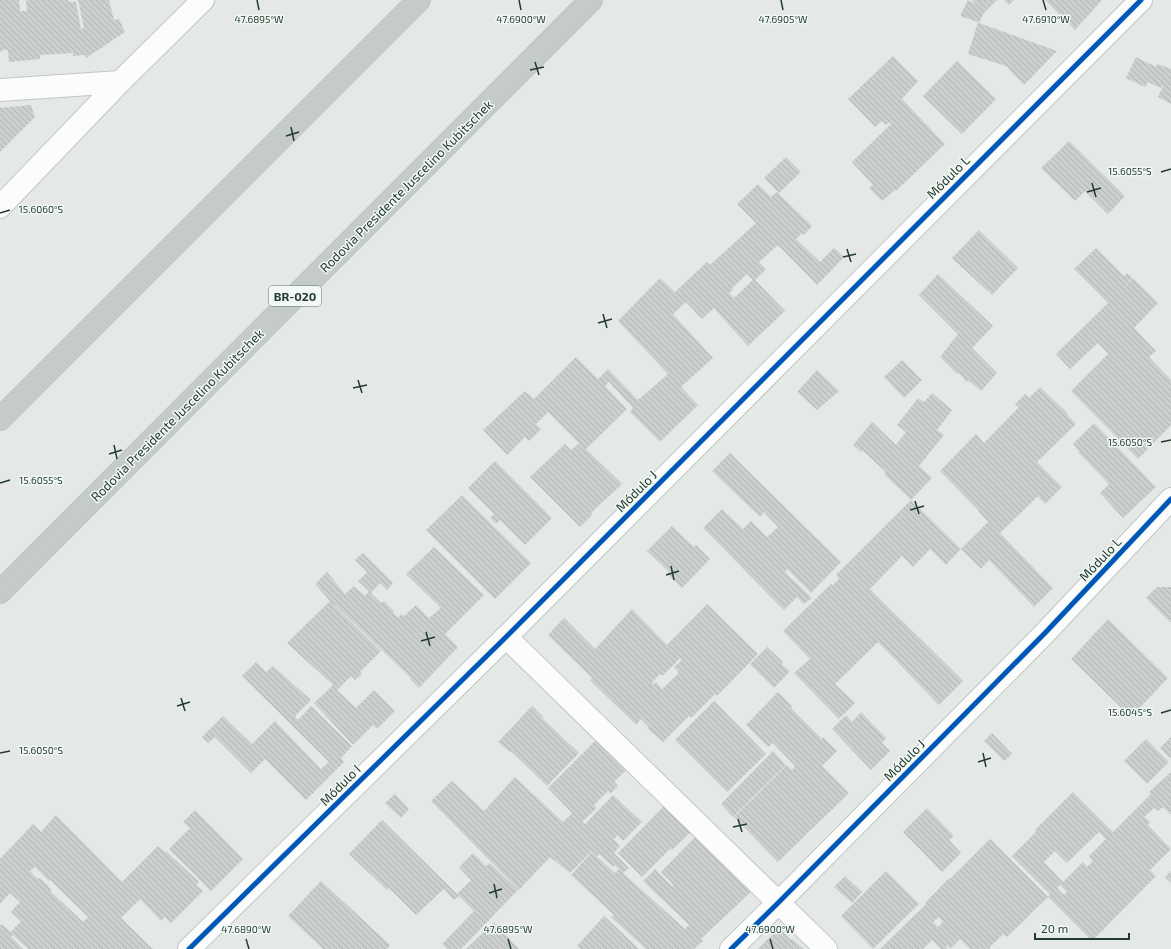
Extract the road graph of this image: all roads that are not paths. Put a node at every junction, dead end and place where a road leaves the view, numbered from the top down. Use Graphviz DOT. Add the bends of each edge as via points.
graph roads {
  1 [pos="203,0"];
  2 [pos="419,0"];
  3 [pos="591,0"];
  4 [pos="1136,5"];
  5 [pos="120,82"];
  6 [pos="0,90"];
  7 [pos="0,207"];
  8 [pos="781,360"];
  9 [pos="0,419"];
  10 [pos="1171,499"];
  11 [pos="0,592"];
  12 [pos="1045,634"];
  13 [pos="506,637"];
  14 [pos="779,902"];
  15 [pos="189,949"];
  16 [pos="731,949"];
  17 [pos="826,949"];
  1 -- 5 [label="street"];
  2 -- 9 [label="highway"];
  3 -- 11 [label="highway, Rodovia Presidente Juscelino Kubitschek / BR-020"];
  4 -- 8 [label="street, Módulo L"];
  5 -- 6 [label="street"];
  5 -- 7 [label="street"];
  8 -- 13 [label="street, Módulo J"];
  10 -- 12 [label="street, Módulo L"];
  12 -- 14 [label="street, Módulo J"];
  13 -- 14 [label="street"];
  13 -- 15 [label="street, Módulo I"];
  14 -- 16 [label="street"];
  14 -- 17 [label="street"];
}
